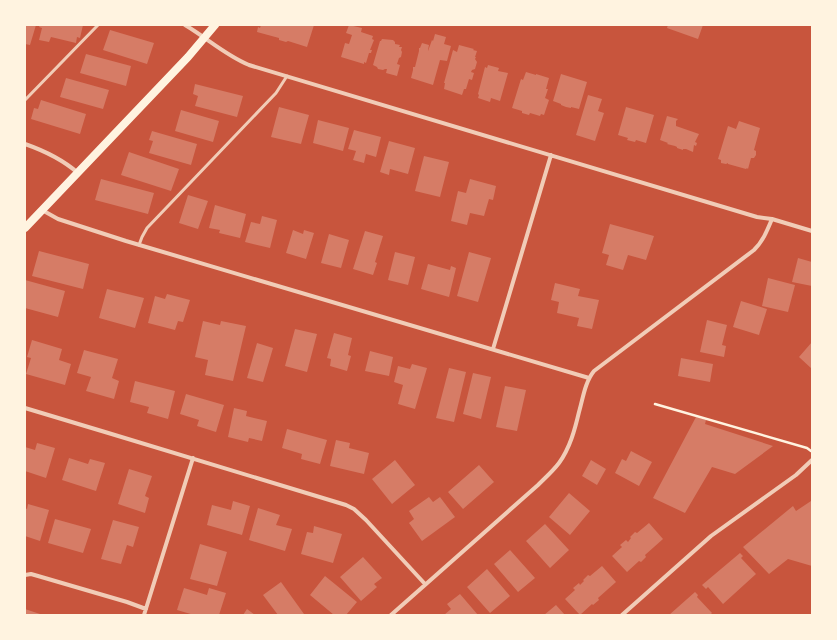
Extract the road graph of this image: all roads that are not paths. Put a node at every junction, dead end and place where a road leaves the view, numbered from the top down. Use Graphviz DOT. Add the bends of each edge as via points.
graph roads {
  1 [pos="98,25"];
  2 [pos="185,25"];
  3 [pos="215,25"];
  4 [pos="204,38"];
  5 [pos="287,76"];
  6 [pos="25,100"];
  7 [pos="25,144"];
  8 [pos="551,155"];
  9 [pos="78,173"];
  10 [pos="42,209"];
  11 [pos="772,218"];
  12 [pos="25,228"];
  13 [pos="812,231"];
  14 [pos="139,245"];
  15 [pos="493,349"];
  16 [pos="589,378"];
  17 [pos="25,408"];
  18 [pos="193,458"];
  19 [pos="812,460"];
  20 [pos="25,575"];
  21 [pos="425,584"];
  22 [pos="146,609"];
  23 [pos="144,615"];
  24 [pos="391,615"];
  25 [pos="622,615"];
  1 -- 6 [label="lane"];
  2 -- 4 [label="street"];
  3 -- 4 [label="main road"];
  4 -- 5 [label="street" via="238,60"];
  4 -- 9 [label="main road"];
  5 -- 8 [label="street"];
  5 -- 14 [label="lane" via="276,93 147,228"];
  7 -- 9 [label="street" via="63,161"];
  8 -- 11 [label="street" via="757,217"];
  8 -- 15 [label="street"];
  9 -- 10 [label="main road"];
  10 -- 12 [label="main road"];
  10 -- 14 [label="street" via="58,219"];
  11 -- 13 [label="street"];
  11 -- 16 [label="street" via="764,238 754,250 599,367"];
  14 -- 15 [label="street"];
  15 -- 16 [label="street"];
  16 -- 21 [label="street" via="571,440 559,463 538,485"];
  17 -- 18 [label="street"];
  18 -- 21 [label="street" via="346,504 366,520"];
  18 -- 22 [label="street"];
  19 -- 25 [label="street" via="796,475 711,536"];
  20 -- 22 [label="street" via="39,576"];
  21 -- 24 [label="street"];
  22 -- 23 [label="street"];
}
